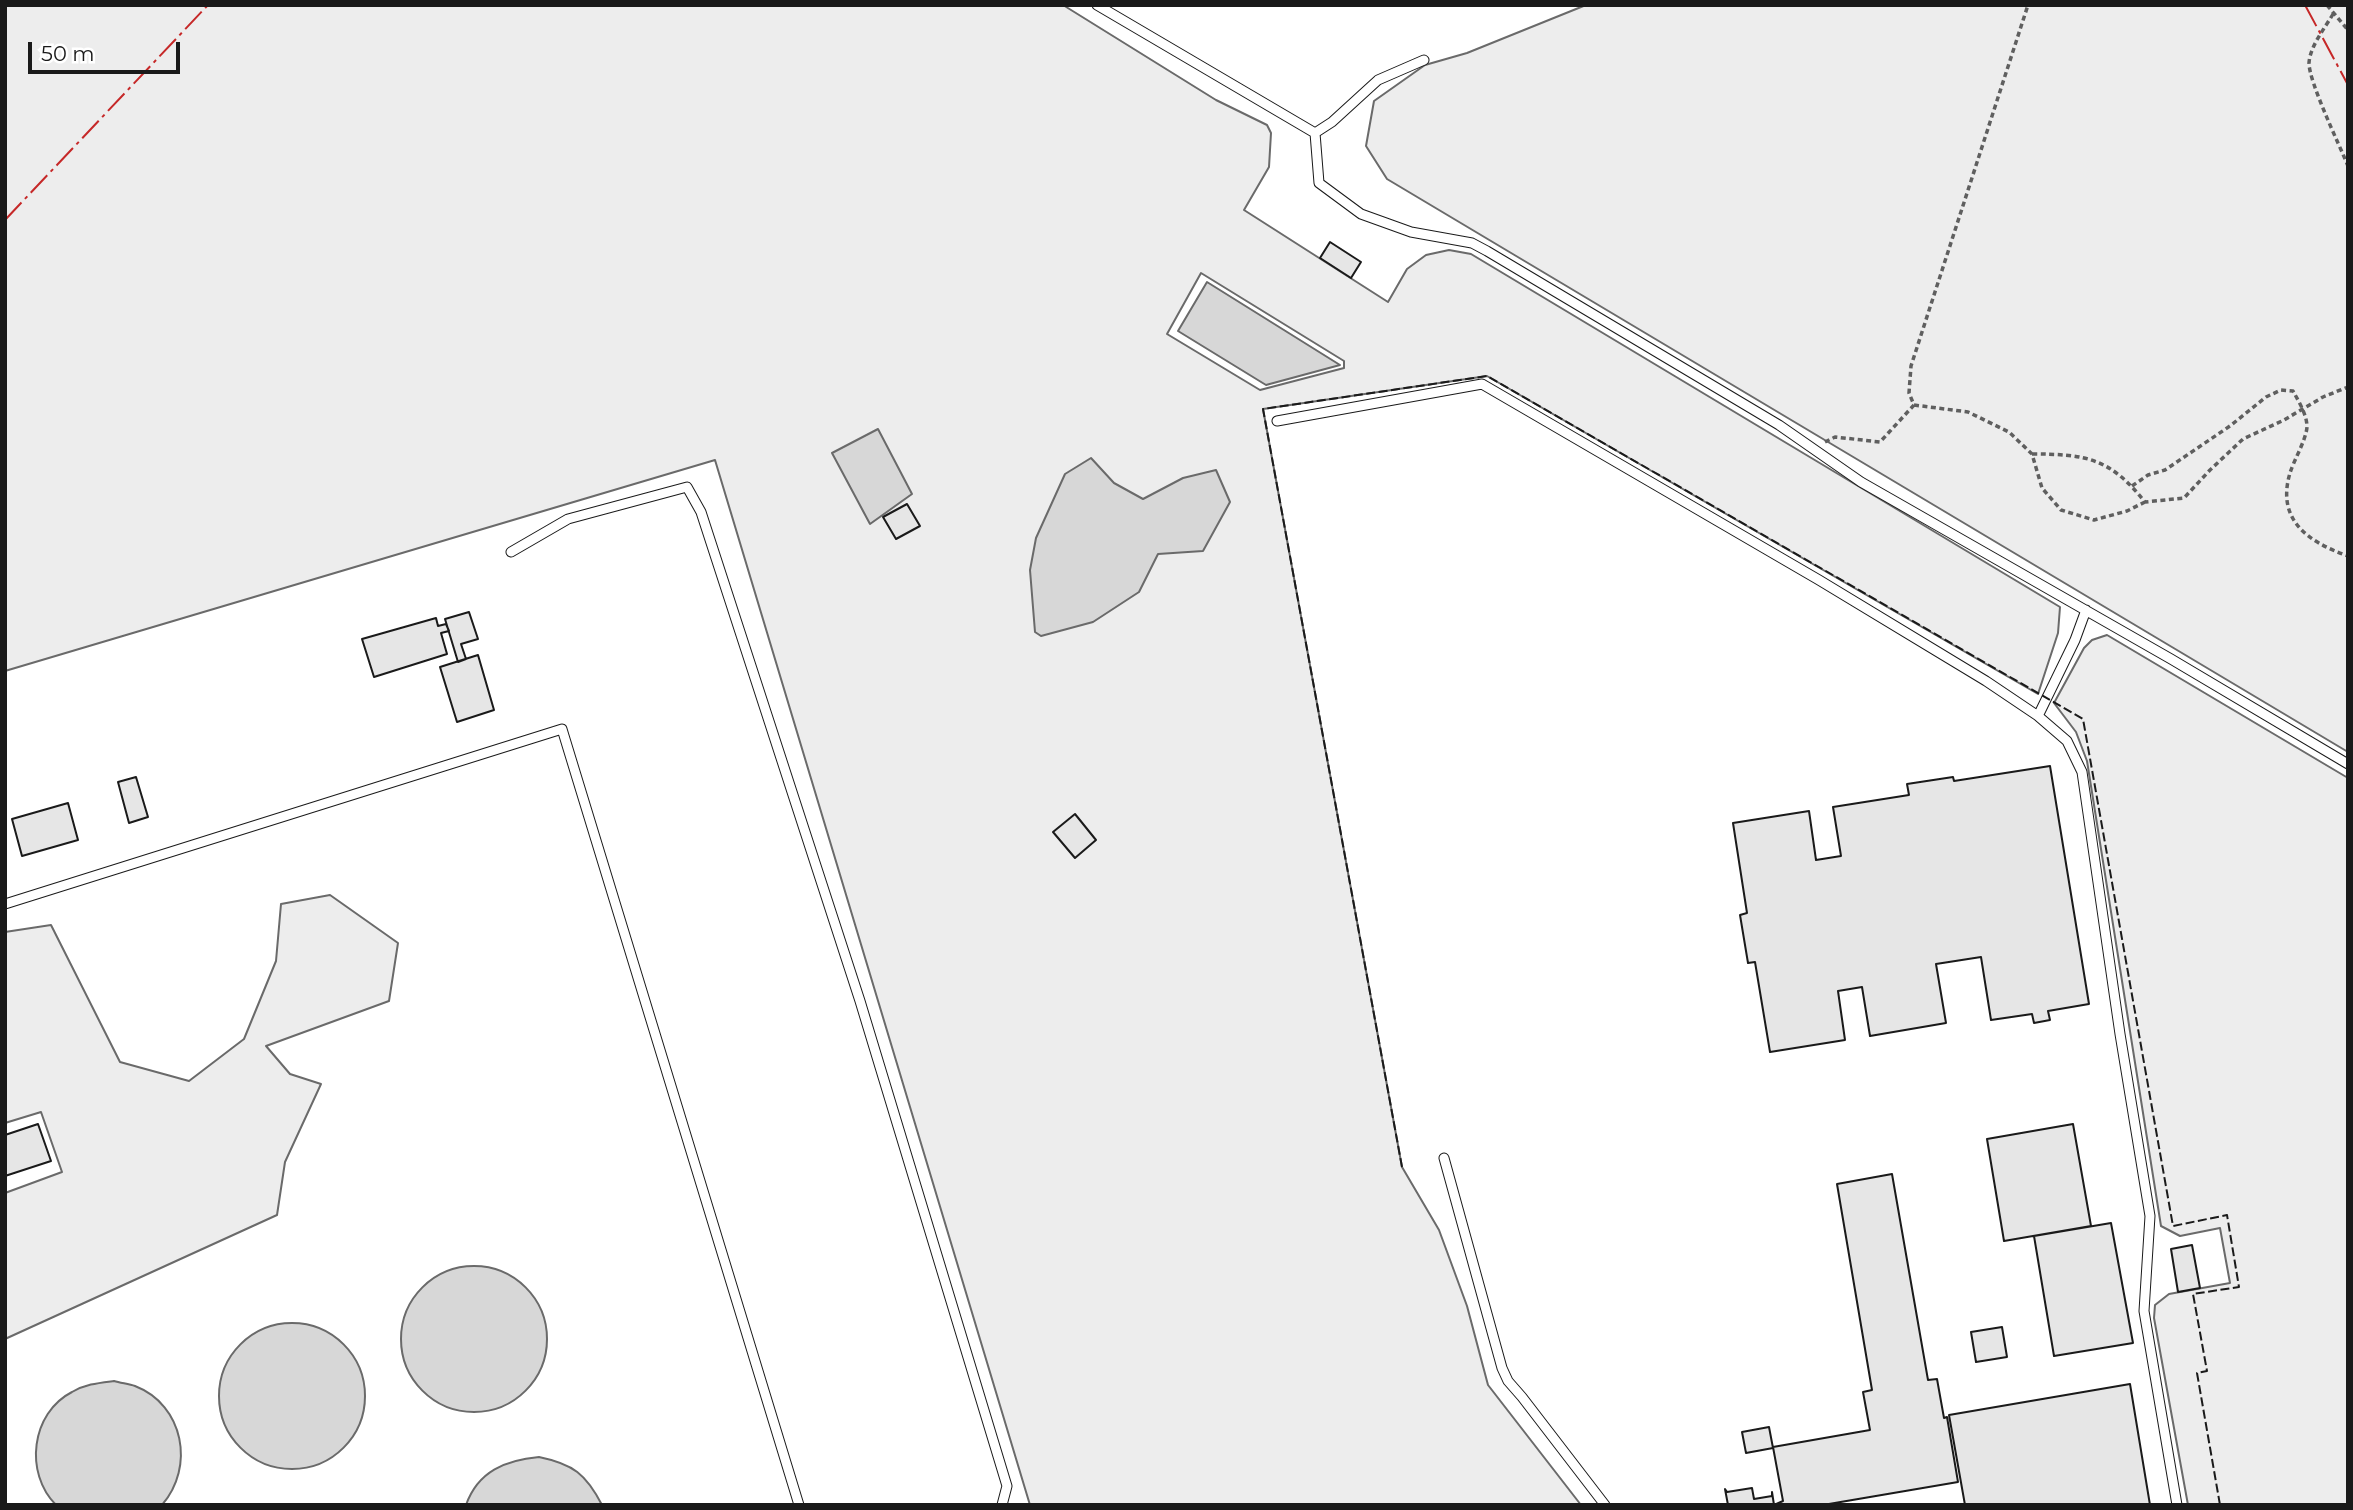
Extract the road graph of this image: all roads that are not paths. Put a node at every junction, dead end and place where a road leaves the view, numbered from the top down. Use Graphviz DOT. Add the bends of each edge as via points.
graph roads {
  1 [pos="1097,5"];
  2 [pos="1424,60"];
  3 [pos="1315,133"];
  4 [pos="1277,421"];
  5 [pos="511,552"];
  6 [pos="2086,610"];
  7 [pos="2039,716"];
  8 [pos="2348,764"];
  9 [pos="5,904"];
  10 [pos="1444,1158"];
  11 [pos="799,1505"];
  12 [pos="1002,1505"];
  13 [pos="1605,1505"];
  14 [pos="2177,1505"];
  1 -- 3 [label="lane"];
  2 -- 3 [label="lane" via="1378,80"];
  3 -- 6 [label="lane" via="1318,183 1361,214 1411,232 1472,243 1779,425 1861,482"];
  4 -- 7 [label="lane" via="1482,384 1819,580"];
  5 -- 12 [label="lane" via="568,519 687,487 701,512 920,1198 1007,1486"];
  6 -- 7 [label="lane"];
  6 -- 8 [label="lane"];
  7 -- 14 [label="lane" via="2067,741 2082,772 2150,1216 2144,1311"];
  9 -- 11 [label="lane" via="562,729"];
  10 -- 13 [label="lane" via="1507,1381"];
}
